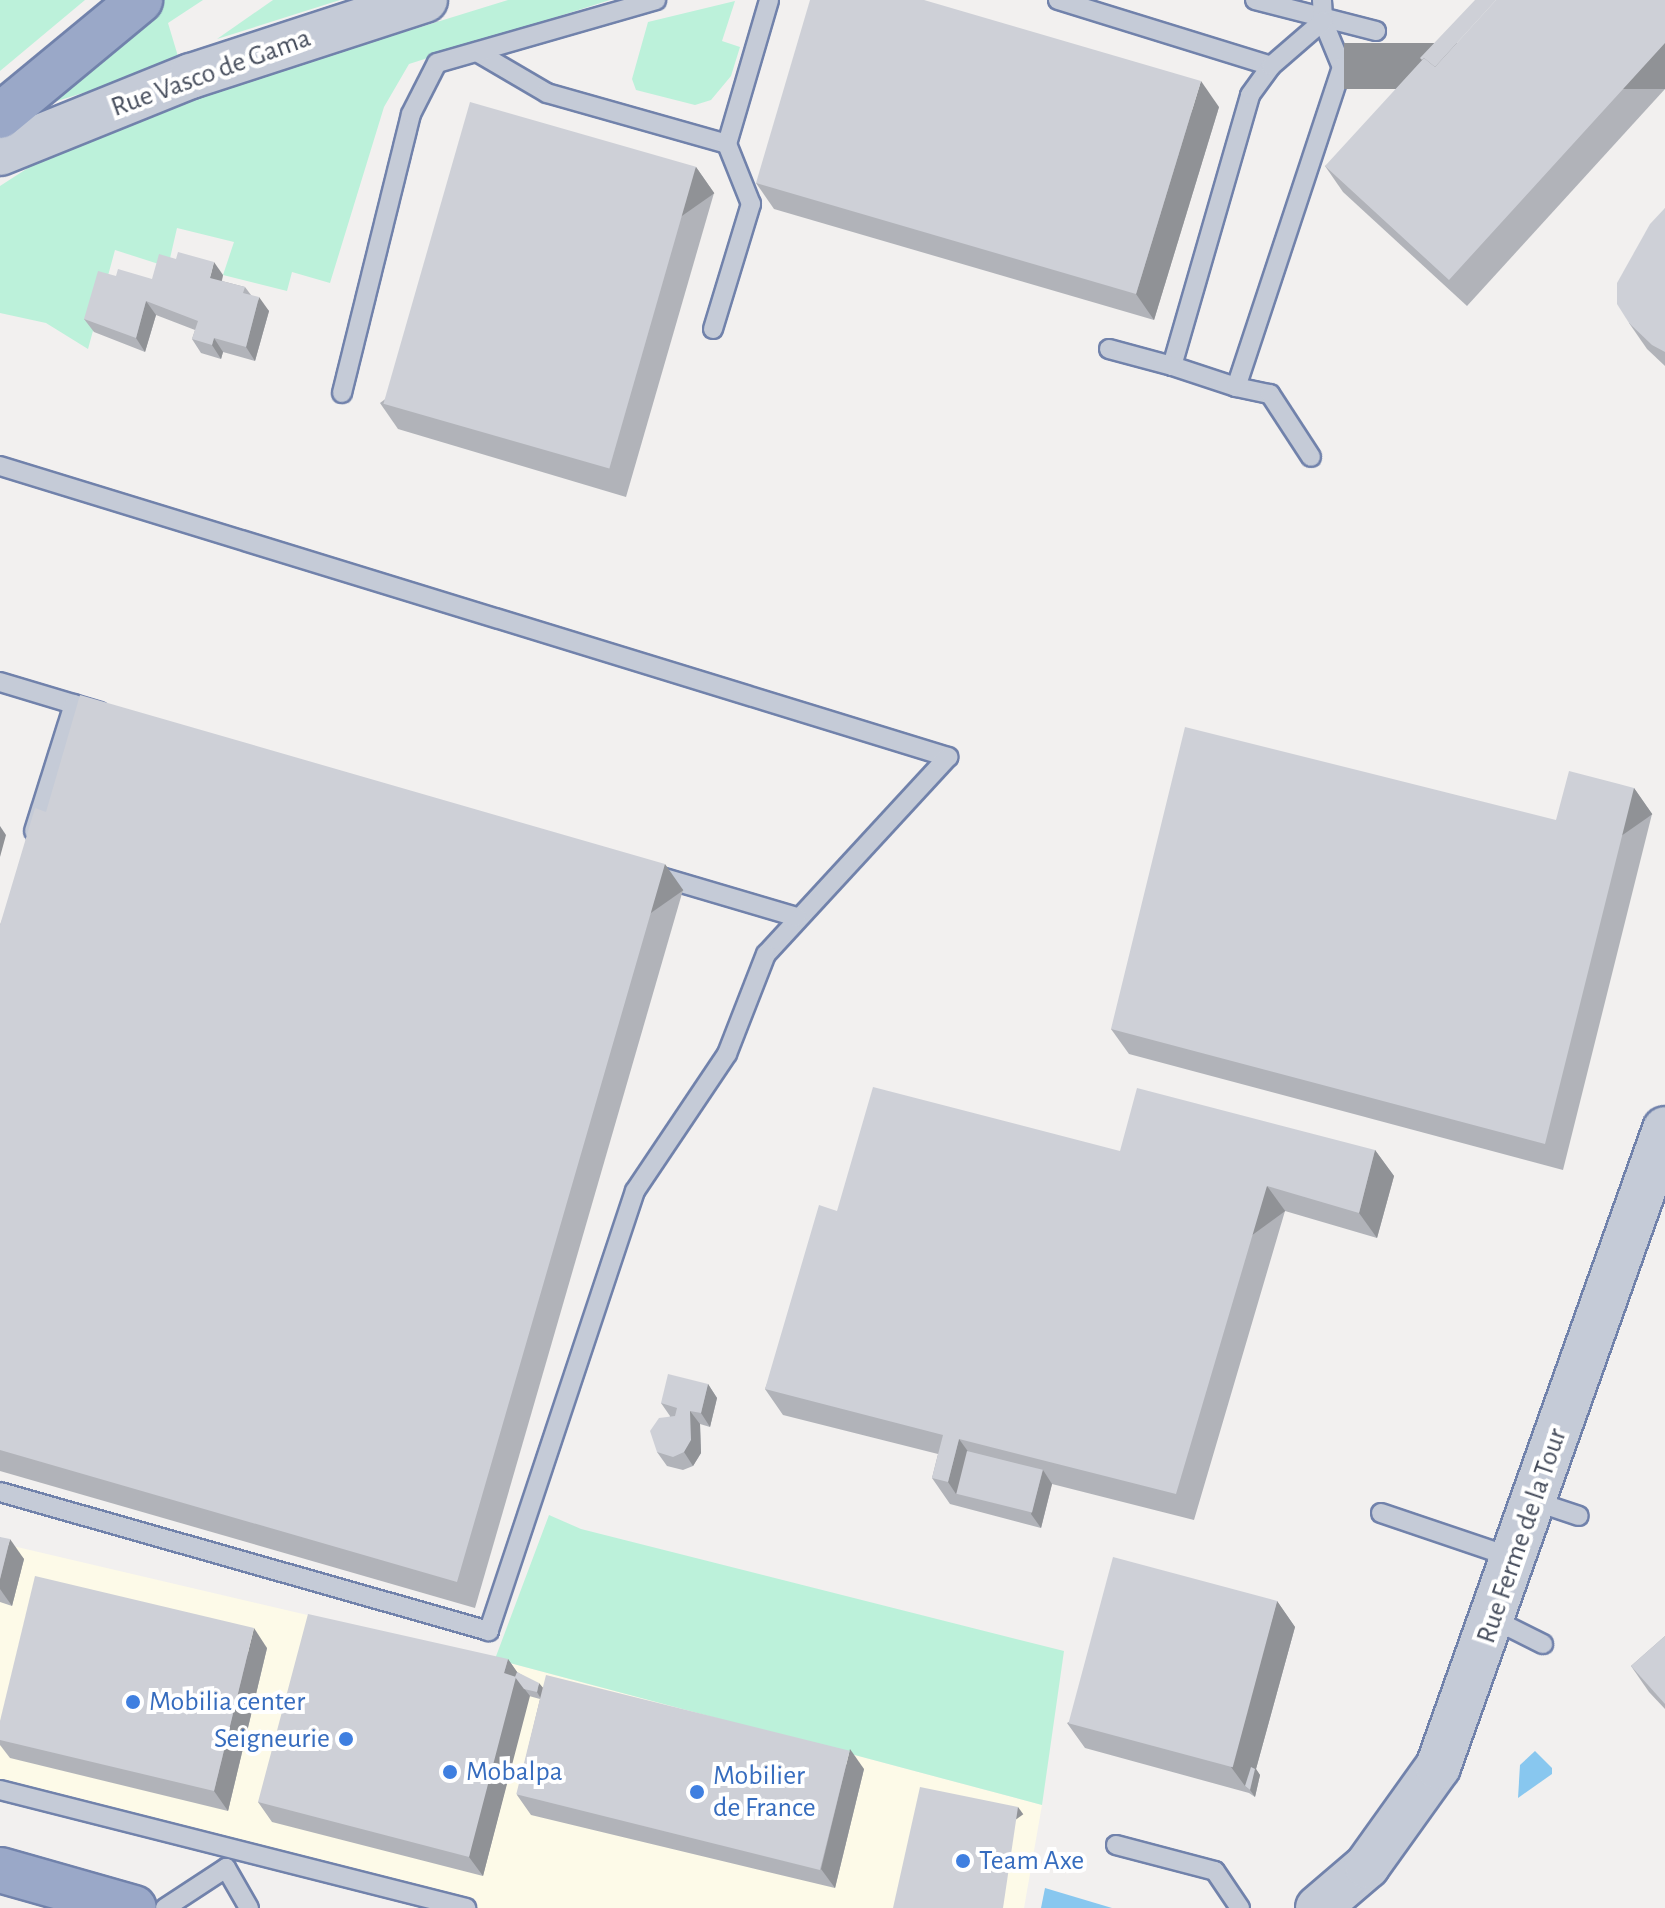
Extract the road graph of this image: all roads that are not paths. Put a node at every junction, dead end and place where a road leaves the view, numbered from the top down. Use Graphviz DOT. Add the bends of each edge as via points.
graph roads {
  1 [pos="140,0"];
  2 [pos="425,0"];
  3 [pos="656,0"];
  4 [pos="769,0"];
  5 [pos="1058,0"];
  6 [pos="1255,0"];
  7 [pos="1322,0"];
  8 [pos="1323,21"];
  9 [pos="1376,31"];
  10 [pos="477,52"];
  11 [pos="1271,66"];
  12 [pos="0,116"];
  13 [pos="727,144"];
  14 [pos="0,153"];
  15 [pos="713,329"];
  16 [pos="1109,349"];
  17 [pos="1172,366"];
  18 [pos="1236,387"];
  19 [pos="342,393"];
  20 [pos="1311,457"];
  21 [pos="0,466"];
  22 [pos="0,682"];
  23 [pos="74,704"];
  24 [pos="120,717"];
  25 [pos="28,852"];
  26 [pos="637,870"];
  27 [pos="797,917"];
  28 [pos="1665,1129"];
  29 [pos="0,1492"];
  30 [pos="1534,1501"];
  31 [pos="1381,1513"];
  32 [pos="1579,1516"];
  33 [pos="1514,1558"];
  34 [pos="1493,1619"];
  35 [pos="1543,1644"];
  36 [pos="0,1790"];
  37 [pos="1116,1845"];
  38 [pos="232,1848"];
  39 [pos="226,1868"];
  40 [pos="0,1870"];
  41 [pos="134,1908"];
  42 [pos="165,1908"];
  43 [pos="249,1908"];
  44 [pos="466,1908"];
  45 [pos="1240,1908"];
  46 [pos="1318,1908"];
  1 -- 12 [label="highway"];
  2 -- 14 [label="street, Rue Vasco de Gama" via="191,76"];
  3 -- 10 [label="lane"];
  4 -- 13 [label="lane"];
  5 -- 11 [label="lane"];
  6 -- 8 [label="lane"];
  7 -- 8 [label="lane"];
  8 -- 9 [label="lane"];
  8 -- 11 [label="lane"];
  8 -- 18 [label="lane" via="1342,67"];
  10 -- 13 [label="lane" via="547,93"];
  10 -- 19 [label="lane" via="437,63 411,114"];
  11 -- 17 [label="lane" via="1250,95"];
  13 -- 15 [label="lane" via="751,204"];
  16 -- 17 [label="lane"];
  17 -- 18 [label="lane"];
  18 -- 20 [label="lane" via="1270,394"];
  21 -- 27 [label="lane" via="948,757"];
  22 -- 23 [label="lane"];
  23 -- 24 [label="lane"];
  23 -- 25 [label="lane"];
  26 -- 27 [label="lane"];
  27 -- 29 [label="lane" via="766,954 727,1054 635,1191 489,1631"];
  28 -- 30 [label="street, Rue Ferme de la Tour"];
  30 -- 32 [label="lane"];
  30 -- 33 [label="street, Rue Ferme de la Tour"];
  31 -- 33 [label="lane"];
  33 -- 34 [label="street, Rue Ferme de la Tour"];
  34 -- 35 [label="lane"];
  34 -- 46 [label="street, Rue Ferme de la Tour" via="1438,1767 1367,1866"];
  36 -- 38 [label="lane"];
  37 -- 45 [label="lane" via="1215,1871"];
  38 -- 39 [label="lane"];
  38 -- 44 [label="lane"];
  39 -- 42 [label="lane"];
  39 -- 43 [label="lane"];
  40 -- 41 [label="highway"];
}
